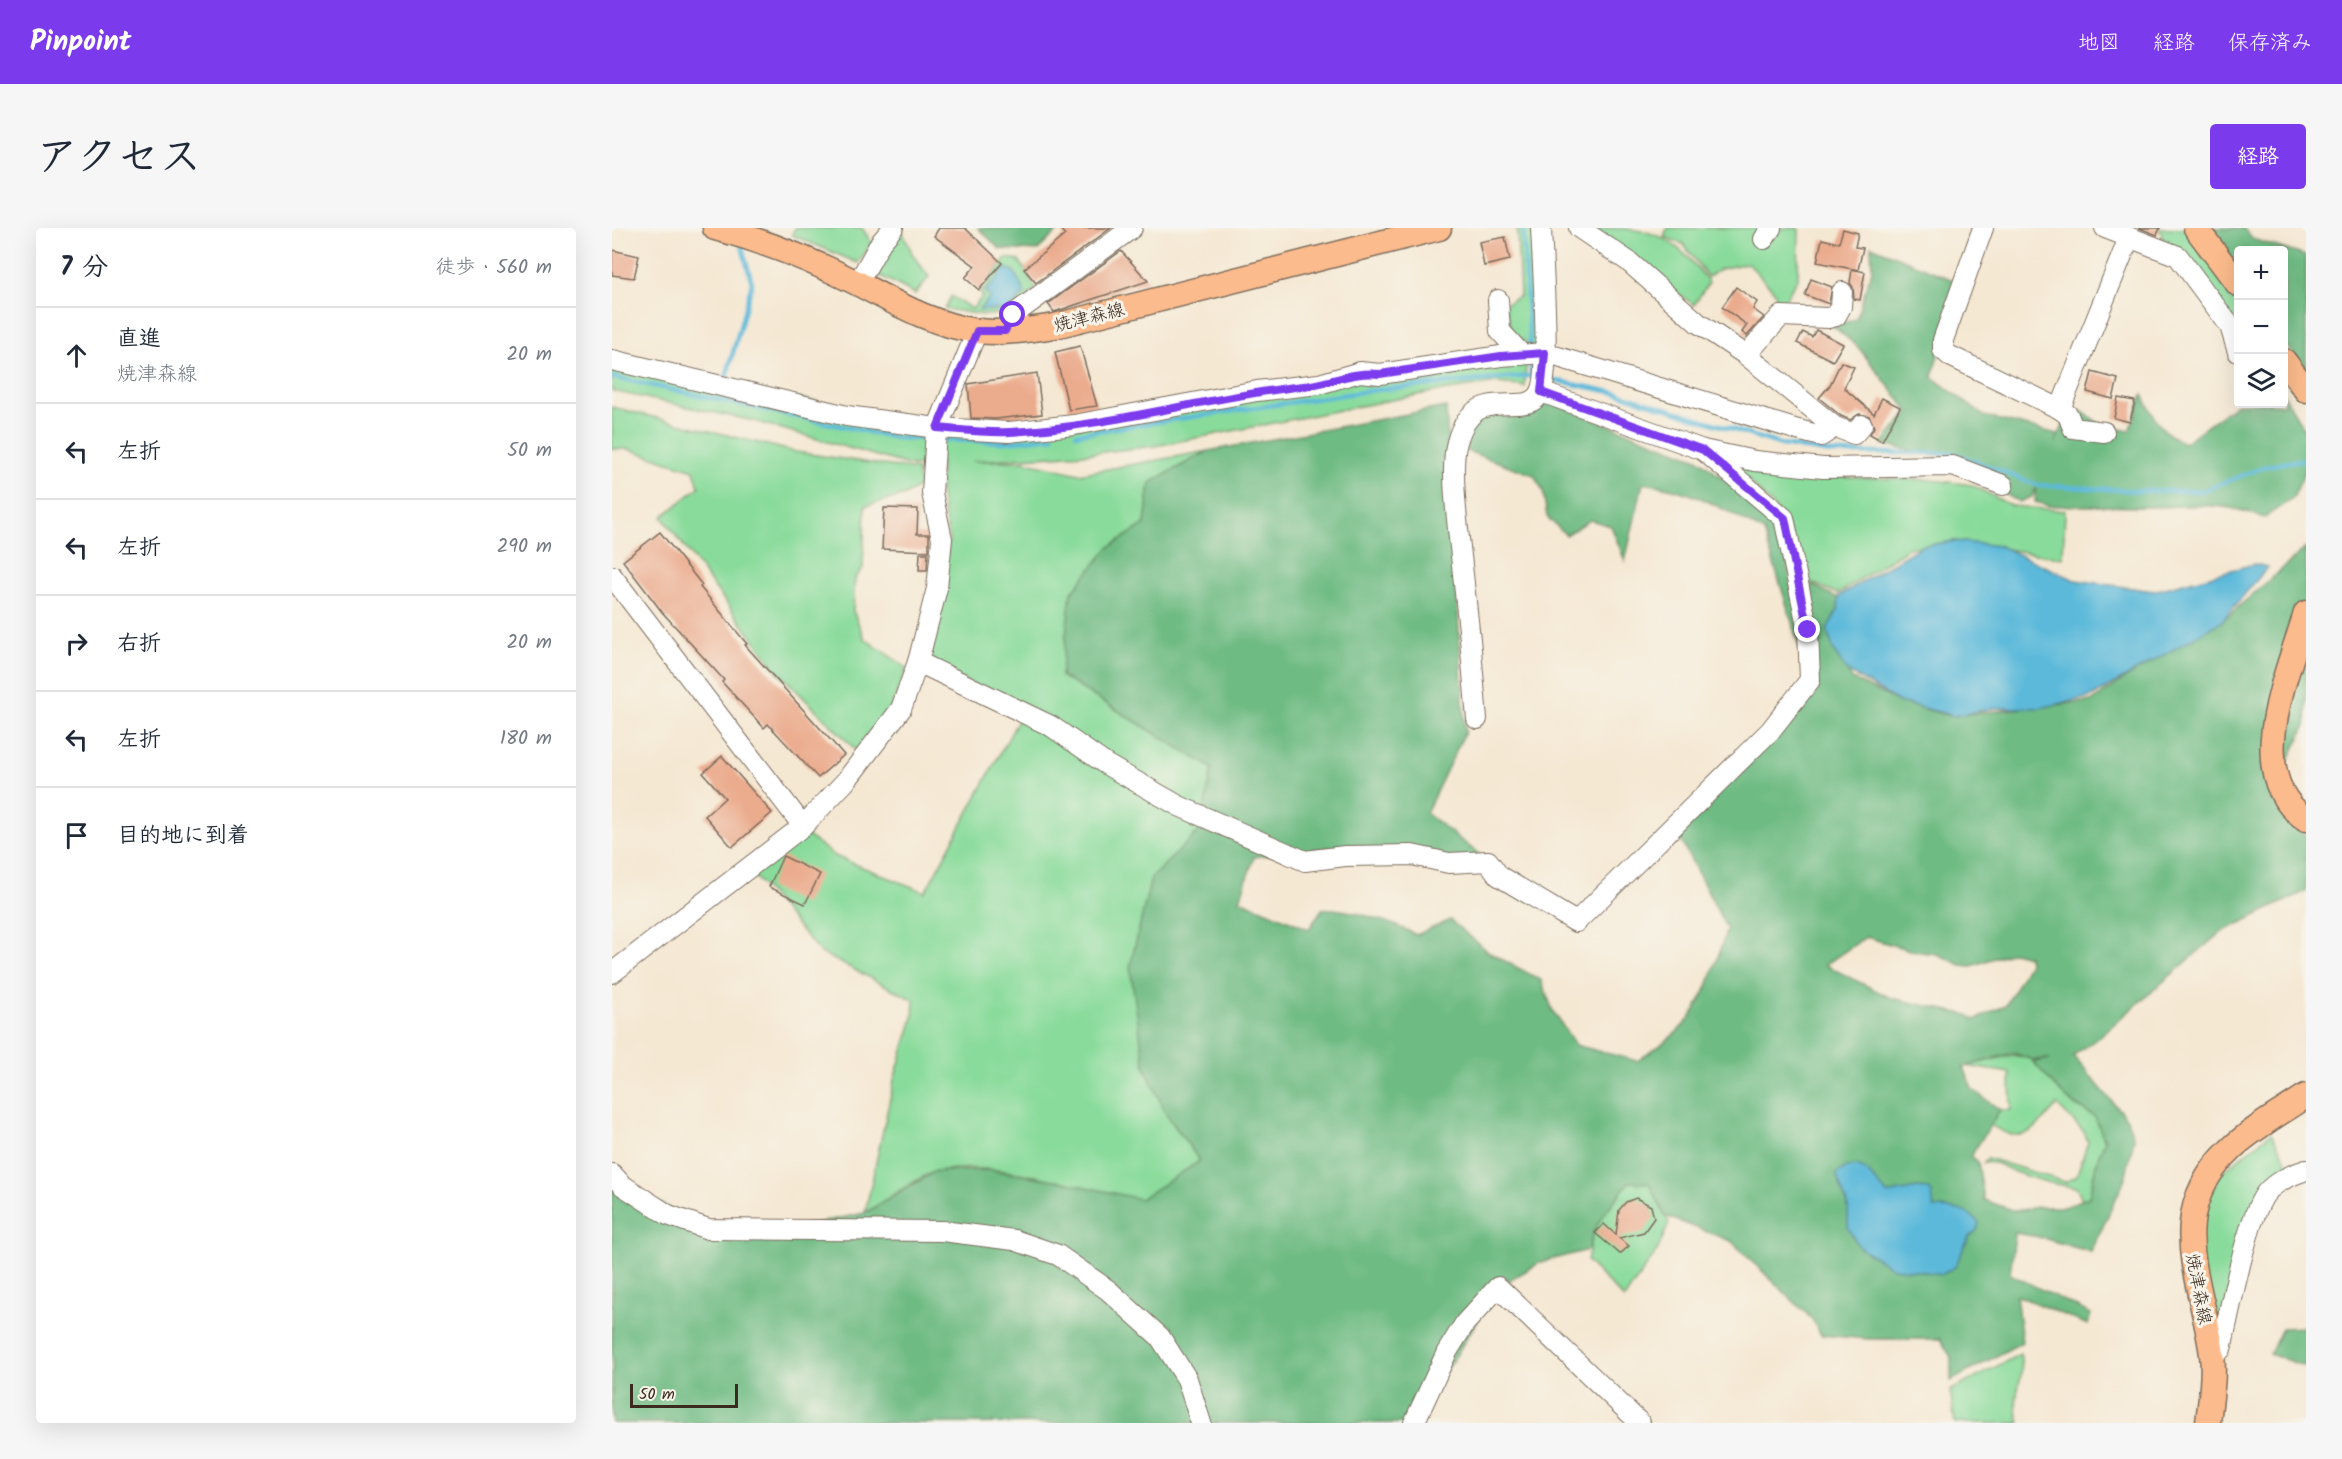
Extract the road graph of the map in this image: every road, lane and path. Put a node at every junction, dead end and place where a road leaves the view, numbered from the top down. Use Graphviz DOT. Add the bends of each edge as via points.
graph roads {
  1 [pos="893,228"];
  2 [pos="1132,228"];
  3 [pos="1439,228"];
  4 [pos="1541,228"];
  5 [pos="1579,228"];
  6 [pos="1983,228"];
  7 [pos="2105,228"];
  8 [pos="2196,228"];
  9 [pos="723,230"];
  10 [pos="1415,231"];
  11 [pos="2129,238"];
  12 [pos="2234,279"];
  13 [pos="858,284"];
  14 [pos="1842,292"];
  15 [pos="1498,300"];
  16 [pos="977,331"];
  17 [pos="1005,331"];
  18 [pos="2234,339"];
  19 [pos="1522,355"];
  20 [pos="1746,355"];
  21 [pos="1545,357"];
  22 [pos="612,360"];
  23 [pos="2288,367"];
  24 [pos="1541,388"];
  25 [pos="2306,390"];
  26 [pos="2061,409"];
  27 [pos="1862,425"];
  28 [pos="1835,427"];
  29 [pos="937,429"];
  30 [pos="2104,432"];
  31 [pos="1703,450"];
  32 [pos="2003,485"];
  33 [pos="612,576"];
  34 [pos="2306,613"];
  35 [pos="918,662"];
  36 [pos="1477,719"];
  37 [pos="2306,819"];
  38 [pos="803,826"];
  39 [pos="612,973"];
  40 [pos="2306,1096"];
  41 [pos="2306,1170"];
  42 [pos="612,1174"];
  43 [pos="2212,1358"];
  44 [pos="1201,1423"];
  45 [pos="1414,1423"];
  46 [pos="1641,1423"];
  47 [pos="2208,1423"];
  1 -- 13 [label="street"];
  2 -- 17 [label="street" via="1013,315"];
  3 -- 10 [label="main road, 焼津森線"];
  4 -- 21 [label="street"];
  5 -- 20 [label="street" via="1628,261 1698,323"];
  6 -- 26 [label="street" via="1943,340 1943,350"];
  7 -- 11 [label="street"];
  8 -- 12 [label="main road"];
  9 -- 13 [label="main road, 焼津森線" via="797,254"];
  10 -- 17 [label="main road, 焼津森線" via="1055,326"];
  11 -- 18 [label="street" via="2178,256 2230,326"];
  11 -- 26 [label="street"];
  13 -- 16 [label="main road, 焼津森線" via="924,316"];
  14 -- 20 [label="street" via="1836,316 1781,316"];
  15 -- 19 [label="street" via="1500,331"];
  16 -- 17 [label="main road, 焼津森線"];
  16 -- 29 [label="street"];
  19 -- 21 [label="street"];
  19 -- 29 [label="street" via="1380,374 1360,372 1319,384 1257,391 1050,428 1009,432"];
  20 -- 28 [label="street"];
  21 -- 24 [label="street"];
  21 -- 28 [label="street" via="1821,436"];
  22 -- 29 [label="street" via="847,416"];
  23 -- 25 [label="main road"];
  24 -- 31 [label="street"];
  24 -- 36 [label="street" via="1530,402 1478,408 1464,421 1456,445 1456,511"];
  26 -- 30 [label="street" via="2073,428"];
  27 -- 28 [label="street" via="1854,434"];
  29 -- 35 [label="street" via="932,493 942,539 937,588"];
  31 -- 32 [label="street" via="1823,468 1953,466"];
  31 -- 35 [label="street" via="1785,518 1808,630 1810,680 1770,731 1576,922 1499,876 1488,861 1449,863 1412,855 1305,861 1284,853 1179,806 1107,765 1051,726"];
  33 -- 38 [label="street"];
  34 -- 37 [label="main road" via="2274,722 2271,754 2286,799"];
  35 -- 38 [label="street" via="901,709 845,782"];
  38 -- 39 [label="street"];
  40 -- 43 [label="main road, 焼津森線" via="2231,1149 2202,1189 2195,1207 2190,1230 2191,1259"];
  41 -- 43 [label="street" via="2281,1180 2266,1194 2255,1214 2221,1349"];
  42 -- 44 [label="street" via="668,1215 708,1229 942,1232 1014,1240 1058,1255 1108,1290 1160,1337 1187,1379"];
  43 -- 47 [label="main road, 焼津森線"];
  45 -- 46 [label="street" via="1446,1352 1465,1323 1498,1287"];
}
